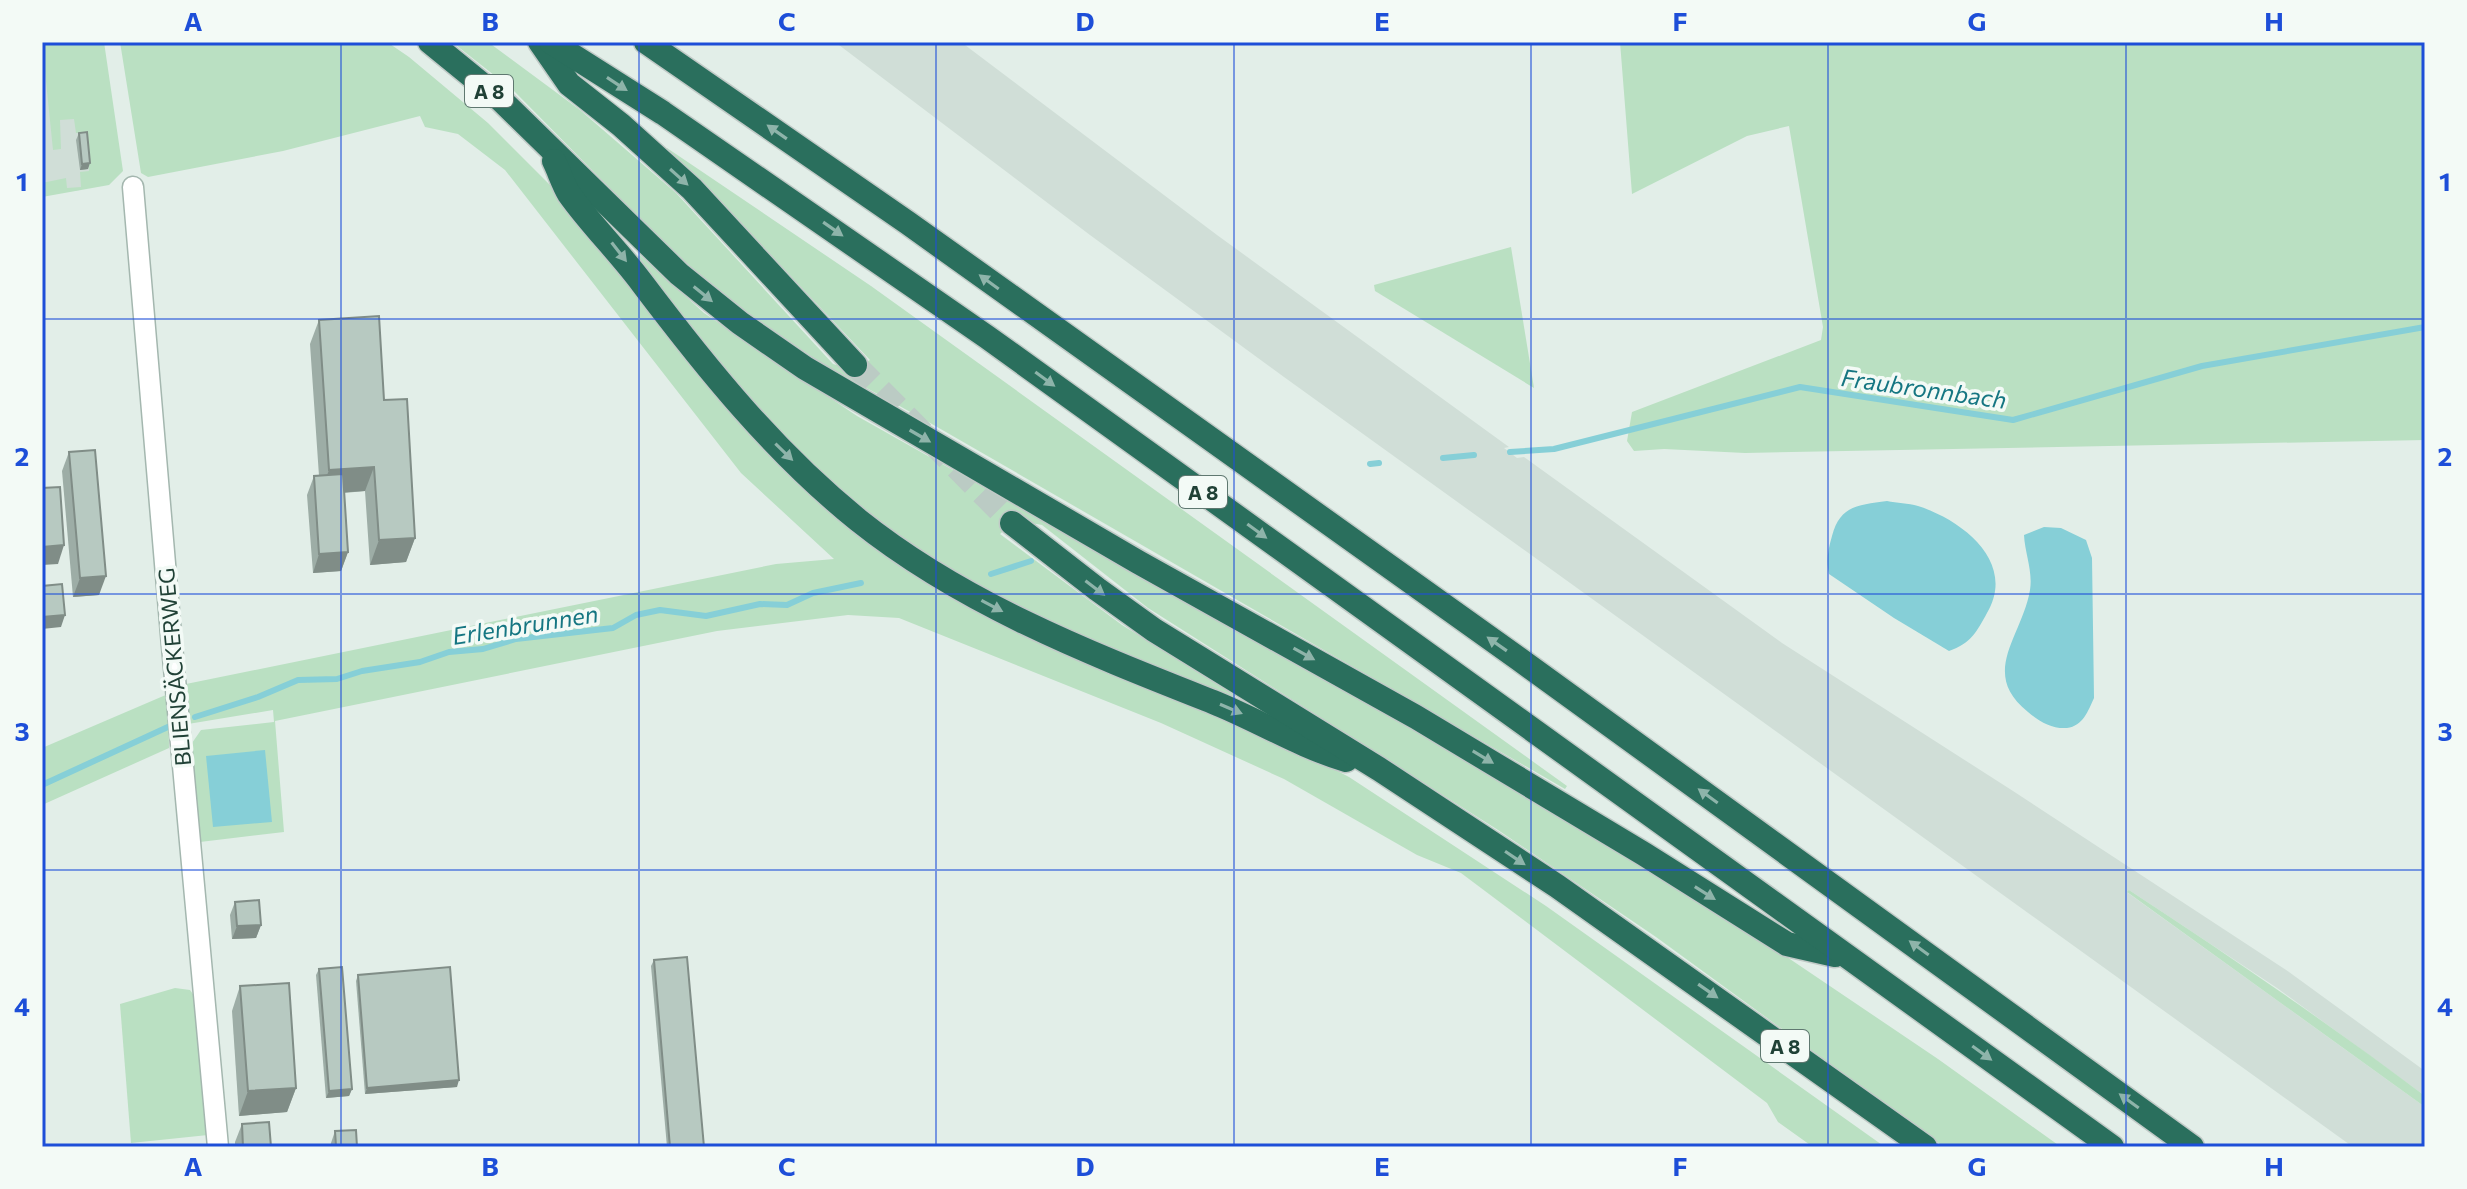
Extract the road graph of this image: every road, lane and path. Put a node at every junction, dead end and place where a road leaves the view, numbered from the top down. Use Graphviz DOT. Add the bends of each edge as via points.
graph roads {
  1 [pos="430,42"];
  2 [pos="540,42"];
  3 [pos="551,42"];
  4 [pos="646,42"];
  5 [pos="546,143"];
  6 [pos="133,187"];
  7 [pos="855,365"];
  8 [pos="1012,523"];
  9 [pos="1379,769"];
  10 [pos="1846,957"];
  11 [pos="218,1147"];
  12 [pos="1925,1147"];
  13 [pos="2112,1147"];
  14 [pos="2192,1147"];
  1 -- 5 [label="highway, A 8"];
  2 -- 7 [label="highway, one-way" via="569,84 692,189"];
  3 -- 10 [label="highway, A 8, one-way" via="987,337"];
  14 -- 4 [label="highway, A 8, one-way" via="1531,668"];
  5 -- 9 [label="highway, one-way" via="568,192 718,382 776,446 861,522 952,584 1034,627 1235,710 1314,750"];
  5 -- 10 [label="highway, A 8, one-way" via="679,274 805,368 1416,717 1787,944"];
  6 -- 11 [label="street, BLIENSÄCKERWEG"];
  8 -- 9 [label="highway, A 8, one-way" via="1154,630"];
  9 -- 12 [label="highway, A 8, one-way" via="1632,937"];
  10 -- 13 [label="highway, A 8, one-way"];
}
